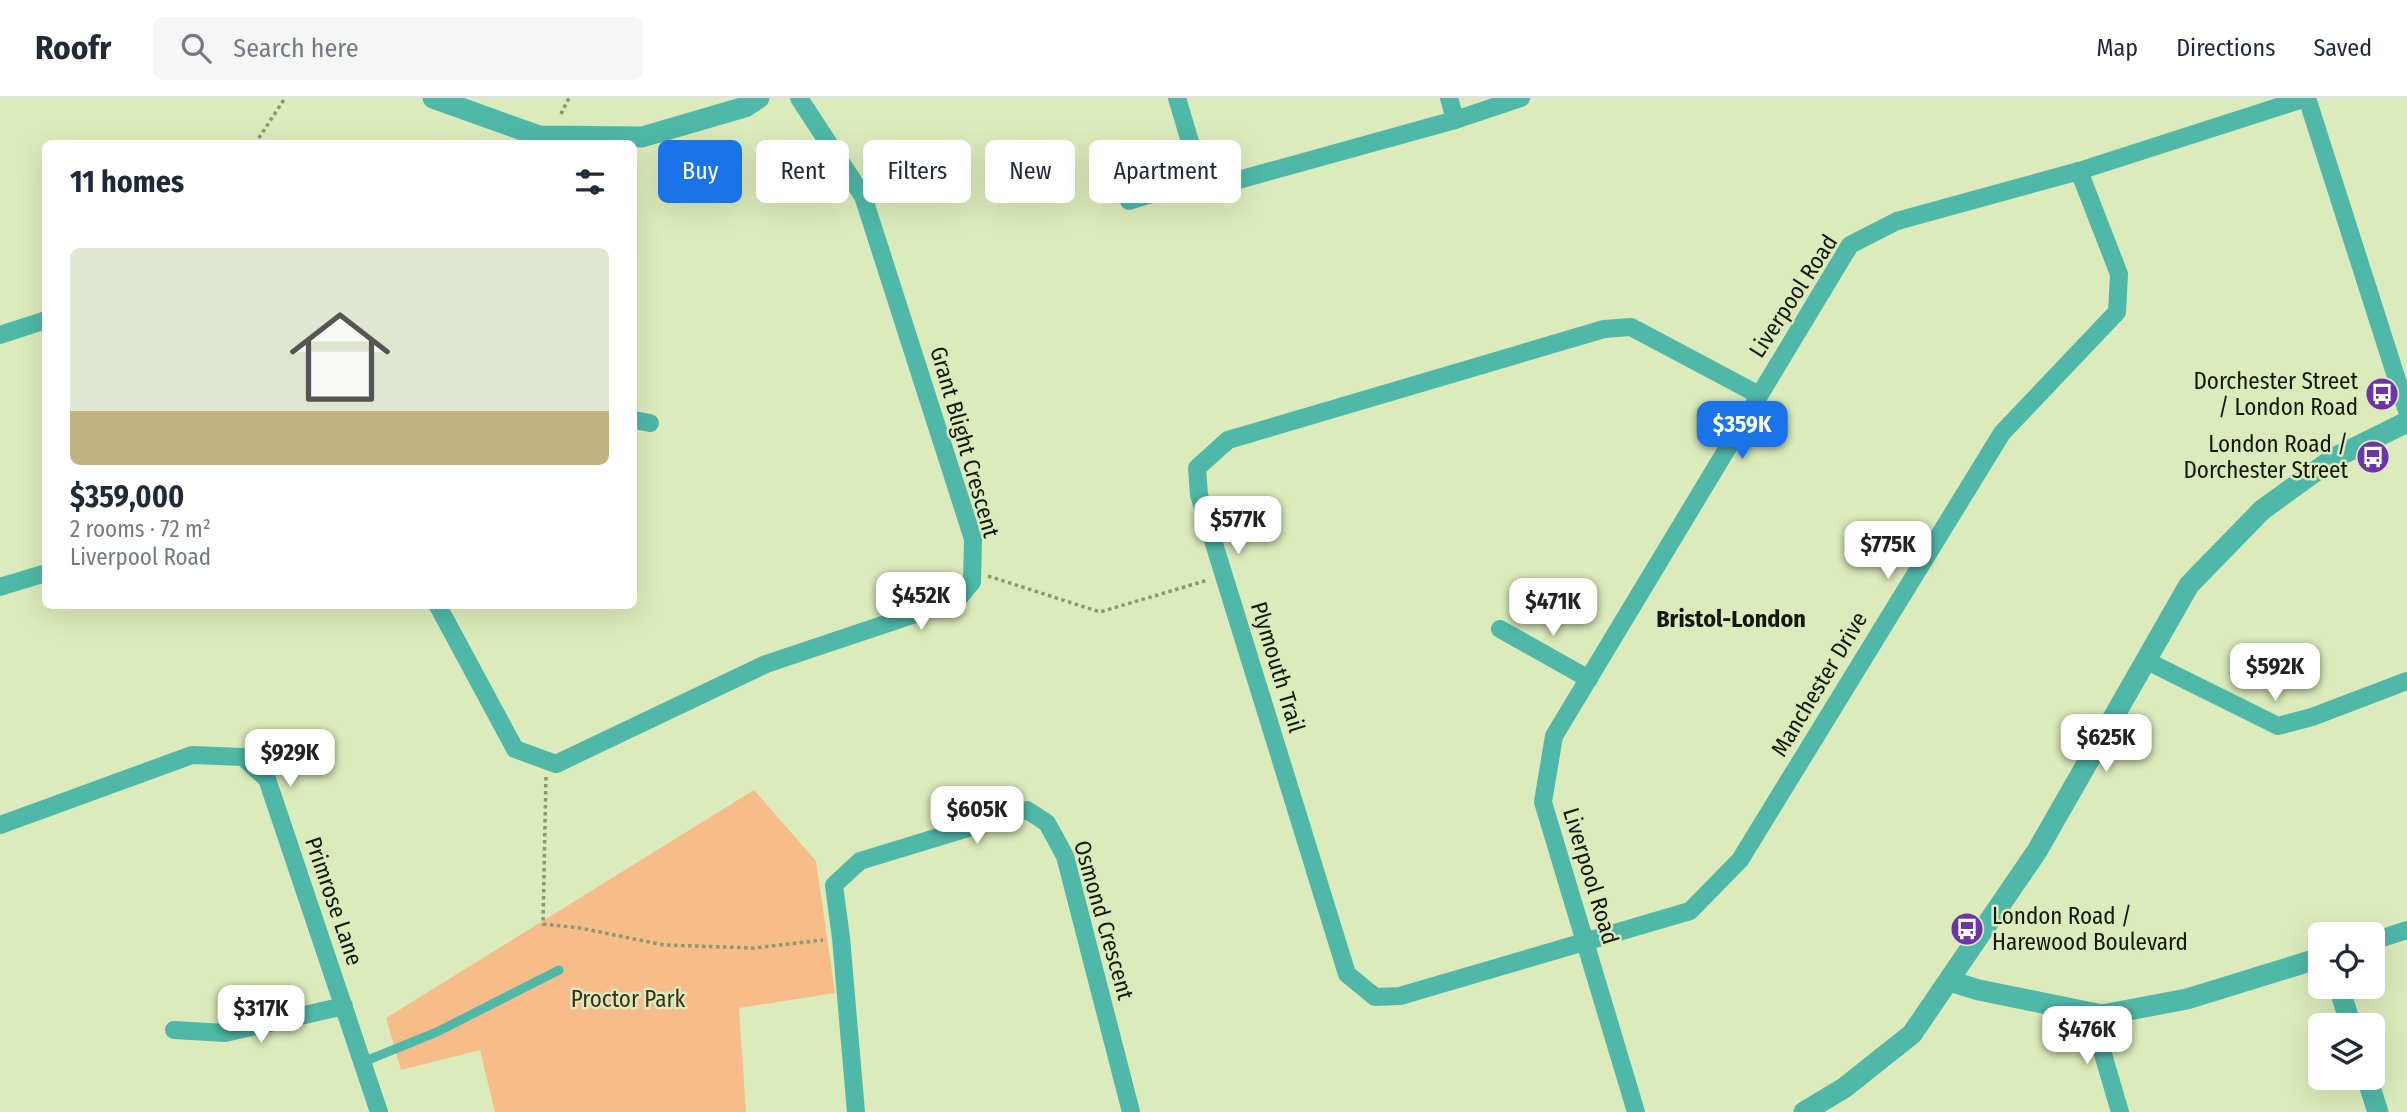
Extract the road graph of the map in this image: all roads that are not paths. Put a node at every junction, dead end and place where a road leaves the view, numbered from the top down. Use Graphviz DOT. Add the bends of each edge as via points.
graph roads {
  1 [pos="759,98"];
  2 [pos="799,98"];
  3 [pos="1177,98"];
  4 [pos="1449,98"];
  5 [pos="1521,98"];
  6 [pos="2307,98"];
  7 [pos="438,99"];
  8 [pos="1455,120"];
  9 [pos="538,140"];
  10 [pos="1189,140"];
  11 [pos="2080,171"];
  12 [pos="1241,179"];
  13 [pos="42,321"];
  14 [pos="0,335"];
  15 [pos="1759,395"];
  16 [pos="2407,411"];
  17 [pos="2407,422"];
  18 [pos="42,574"];
  19 [pos="0,587"];
  20 [pos="440,609"];
  21 [pos="1500,629"];
  22 [pos="2147,662"];
  23 [pos="1590,679"];
  24 [pos="2407,681"];
  25 [pos="0,825"];
  26 [pos="2407,930"];
  27 [pos="2385,937"];
  28 [pos="1585,940"];
  29 [pos="2308,962"];
  30 [pos="559,970"];
  31 [pos="1949,981"];
  32 [pos="344,1006"];
  33 [pos="2102,1015"];
  34 [pos="174,1030"];
  35 [pos="363,1062"];
  36 [pos="2371,1090"];
  37 [pos="1812,1110"];
  38 [pos="379,1112"];
  39 [pos="856,1112"];
  40 [pos="1130,1112"];
  41 [pos="1636,1112"];
  42 [pos="2120,1112"];
  43 [pos="2378,1112"];
  1 -- 9 [label="street" via="745,107 642,137"];
  2 -- 20 [label="street, Grant Blight Crescent" via="863,196 973,540 972,582 957,600 766,664 556,764 515,749"];
  3 -- 10 [label="street"];
  4 -- 8 [label="street"];
  5 -- 8 [label="street"];
  6 -- 11 [label="street, Liverpool Road"];
  6 -- 16 [label="street"];
  7 -- 9 [label="street"];
  8 -- 12 [label="street"];
  11 -- 15 [label="street, Liverpool Road" via="1897,221 1850,245"];
  11 -- 28 [label="street, Manchester Drive" via="2119,274 2117,312 2001,433 1740,860 1690,911"];
  13 -- 14 [label="street"];
  15 -- 23 [label="street, Liverpool Road"];
  15 -- 28 [label="street, Plymouth Trail" via="1631,327 1604,329 1228,440 1197,468 1199,495 1347,974 1375,997 1401,996"];
  17 -- 22 [label="street" via="2334,458 2262,510 2189,585"];
  18 -- 19 [label="street"];
  21 -- 23 [label="street"];
  22 -- 24 [label="street" via="2278,726"];
  22 -- 31 [label="street" via="2037,851"];
  23 -- 28 [label="street, Liverpool Road" via="1554,736 1543,802"];
  25 -- 32 [label="street, Primrose Lane" via="192,755 243,757 267,779"];
  26 -- 27 [label="street"];
  28 -- 41 [label="street, Liverpool Road"];
  29 -- 33 [label="street" via="2187,999"];
  30 -- 35 [label="lane" via="437,1032"];
  31 -- 33 [label="street"];
  31 -- 37 [label="street" via="1912,1034"];
  32 -- 34 [label="street" via="225,1033"];
  32 -- 35 [label="street, Primrose Lane"];
  33 -- 42 [label="street" via="2100,1044"];
  35 -- 38 [label="street, Primrose Lane"];
  36 -- 43 [label="street"];
  39 -- 40 [label="street, Osmond Crescent" via="834,885 860,861 1027,810 1047,823 1065,856"];
}
